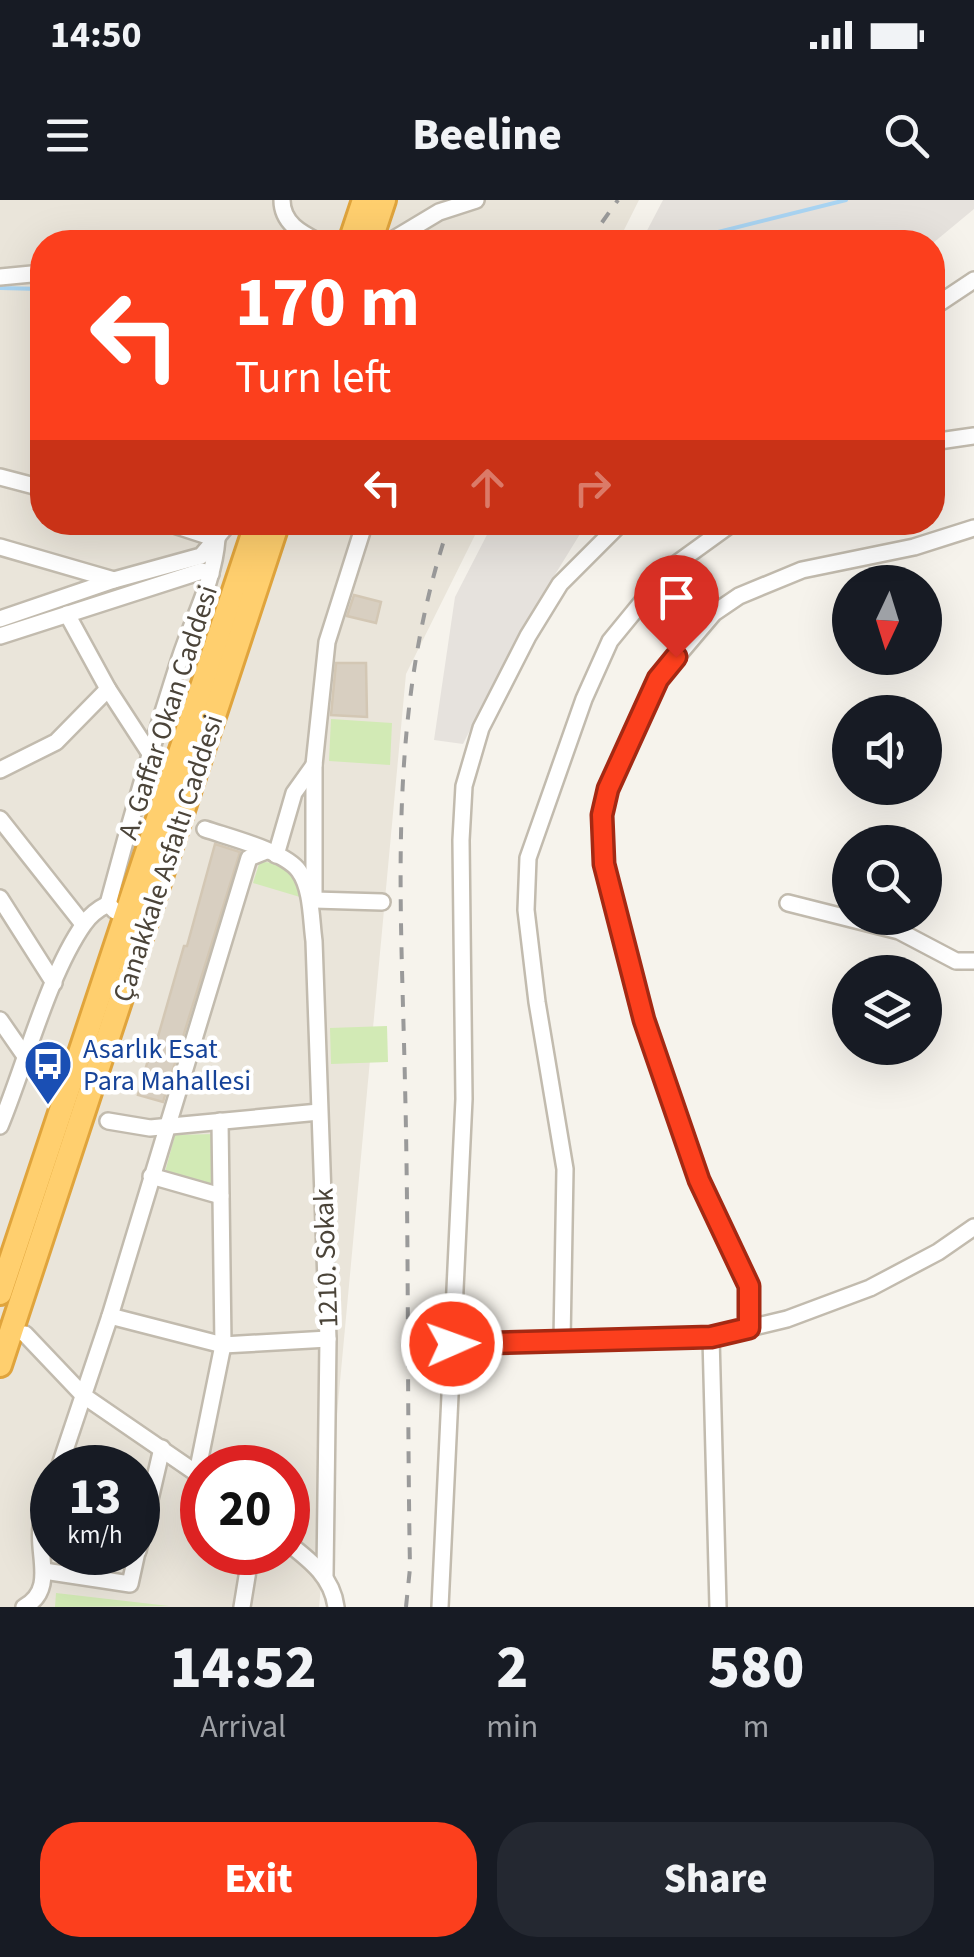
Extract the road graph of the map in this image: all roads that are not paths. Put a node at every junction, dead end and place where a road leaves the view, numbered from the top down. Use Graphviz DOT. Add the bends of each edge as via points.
graph roads {
  1 [pos="282,200"];
  2 [pos="476,200"];
  3 [pos="377,201"];
  4 [pos="296,230"];
  5 [pos="358,230"];
  6 [pos="372,230"];
  7 [pos="409,230"];
  8 [pos="30,274"];
  9 [pos="0,277"];
  10 [pos="974,280"];
  11 [pos="945,299"];
  12 [pos="974,436"];
  13 [pos="945,440"];
  14 [pos="0,477"];
  15 [pos="30,485"];
  16 [pos="974,528"];
  17 [pos="205,535"];
  18 [pos="220,535"];
  19 [pos="252,535"];
  20 [pos="274,535"];
  21 [pos="361,535"];
  22 [pos="609,535"];
  23 [pos="716,535"];
  24 [pos="217,539"];
  25 [pos="0,547"];
  26 [pos="205,567"];
  27 [pos="114,580"];
  28 [pos="126,595"];
  29 [pos="67,614"];
  30 [pos="0,619"];
  31 [pos="0,636"];
  32 [pos="108,689"];
  33 [pos="150,752"];
  34 [pos="314,765"];
  35 [pos="0,770"];
  36 [pos="0,818"];
  37 [pos="205,829"];
  38 [pos="271,853"];
  39 [pos="0,898"];
  40 [pos="314,900"];
  41 [pos="382,902"];
  42 [pos="788,904"];
  43 [pos="116,912"];
  44 [pos="83,924"];
  45 [pos="314,941"];
  46 [pos="974,961"];
  47 [pos="54,983"];
  48 [pos="0,1020"];
  49 [pos="27,1059"];
  50 [pos="4,1103"];
  51 [pos="319,1112"];
  52 [pos="108,1120"];
  53 [pos="220,1121"];
  54 [pos="0,1126"];
  55 [pos="166,1126"];
  56 [pos="151,1176"];
  57 [pos="221,1196"];
  58 [pos="974,1227"];
  59 [pos="0,1293"];
  60 [pos="110,1316"];
  61 [pos="749,1328"];
  62 [pos="25,1334"];
  63 [pos="711,1337"];
  64 [pos="328,1340"];
  65 [pos="562,1341"];
  66 [pos="223,1344"];
  67 [pos="452,1344"];
  68 [pos="0,1365"];
  69 [pos="84,1396"];
  70 [pos="67,1445"];
  71 [pos="205,1445"];
  72 [pos="162,1448"];
  73 [pos="160,1456"];
  74 [pos="180,1461"];
  75 [pos="310,1562"];
  76 [pos="43,1575"];
  77 [pos="70,1575"];
  78 [pos="132,1575"];
  79 [pos="247,1575"];
  80 [pos="325,1575"];
  81 [pos="24,1607"];
  82 [pos="242,1607"];
  83 [pos="336,1607"];
  84 [pos="440,1607"];
  85 [pos="718,1607"];
  1 -- 4 [label="street"];
  2 -- 7 [label="street"];
  3 -- 5 [label="highway"];
  3 -- 6 [label="highway"];
  8 -- 9 [label="street"];
  10 -- 11 [label="street"];
  12 -- 13 [label="street"];
  14 -- 15 [label="street"];
  16 -- 61 [label="street" via="802,570 714,613 658,679 608,789 604,864 644,1020 699,1180 749,1286"];
  17 -- 24 [label="street"];
  18 -- 24 [label="street"];
  19 -- 43 [label="highway, Çanakkale Asfaltı Caddesi"];
  20 -- 68 [label="highway, Çanakkale Asfaltı Caddesi"];
  21 -- 34 [label="street, 1210. Sokak" via="326,642"];
  22 -- 67 [label="street" via="560,584 528,636 481,728 464,786 464,1100"];
  23 -- 65 [label="street" via="669,569 610,641 528,858 526,910 564,1169"];
  24 -- 26 [label="street"];
  25 -- 27 [label="street"];
  26 -- 27 [label="street"];
  26 -- 28 [label="street"];
  26 -- 33 [label="street, A. Gaffar Okan Caddesi"];
  27 -- 28 [label="street"];
  27 -- 30 [label="street"];
  28 -- 29 [label="street"];
  29 -- 31 [label="street"];
  29 -- 32 [label="street"];
  32 -- 33 [label="street"];
  32 -- 35 [label="street" via="56,742"];
  33 -- 43 [label="street, A. Gaffar Okan Caddesi"];
  34 -- 38 [label="street" via="294,793"];
  34 -- 40 [label="street, 1210. Sokak"];
  36 -- 44 [label="street"];
  37 -- 38 [label="street"];
  38 -- 45 [label="street, 1210. Sokak" via="298,869"];
  38 -- 55 [label="street" via="248,858"];
  39 -- 47 [label="street"];
  40 -- 41 [label="street"];
  40 -- 45 [label="street, 1210. Sokak"];
  42 -- 46 [label="street" via="899,931 956,961"];
  43 -- 44 [label="street" via="96,911"];
  43 -- 59 [label="highway, Çanakkale Asfaltı Caddesi"];
  44 -- 47 [label="street"];
  45 -- 51 [label="street, 1210. Sokak"];
  47 -- 49 [label="street"];
  48 -- 49 [label="street"];
  49 -- 50 [label="street"];
  50 -- 54 [label="street"];
  51 -- 53 [label="street"];
  51 -- 64 [label="street, 1210. Sokak"];
  52 -- 55 [label="street"];
  53 -- 55 [label="street"];
  53 -- 57 [label="street"];
  55 -- 56 [label="street"];
  56 -- 57 [label="street"];
  56 -- 60 [label="street"];
  57 -- 66 [label="street"];
  58 -- 61 [label="street" via="870,1288"];
  60 -- 66 [label="street"];
  60 -- 69 [label="street"];
  61 -- 63 [label="street"];
  62 -- 69 [label="street"];
  63 -- 65 [label="street"];
  63 -- 85 [label="street"];
  64 -- 66 [label="street"];
  64 -- 80 [label="street, 1210. Sokak"];
  65 -- 67 [label="street"];
  66 -- 71 [label="street"];
  67 -- 84 [label="street"];
  69 -- 70 [label="street"];
  69 -- 72 [label="street"];
  72 -- 73 [label="street"];
  72 -- 74 [label="street"];
  75 -- 80 [label="street"];
  76 -- 81 [label="street" via="35,1601"];
  77 -- 78 [label="street" via="130,1584"];
  79 -- 82 [label="street"];
  80 -- 83 [label="street"];
}
